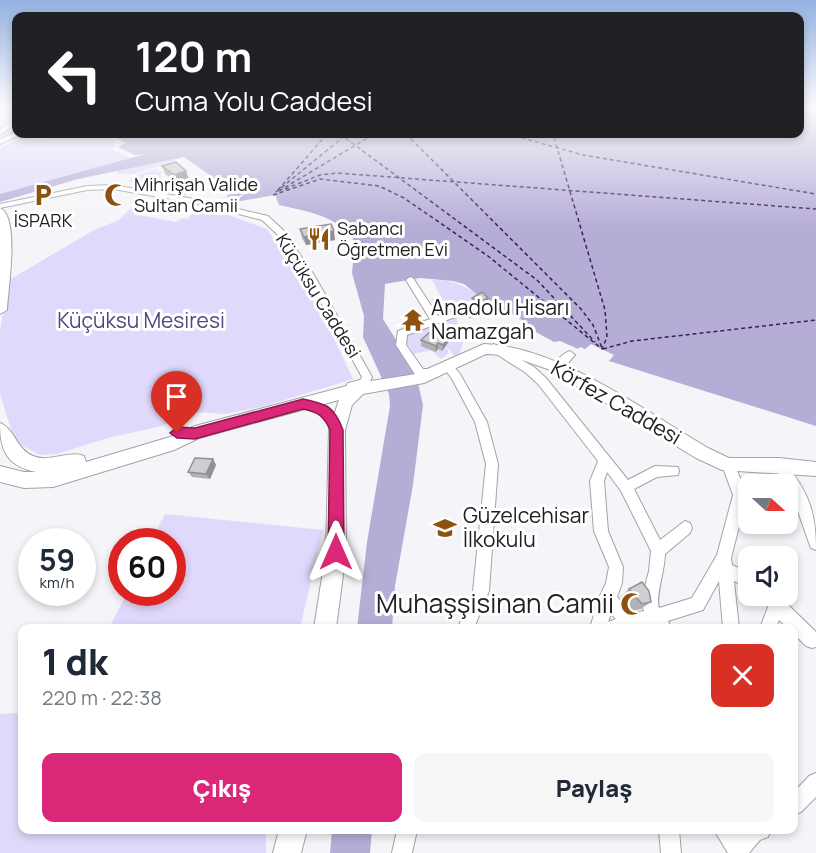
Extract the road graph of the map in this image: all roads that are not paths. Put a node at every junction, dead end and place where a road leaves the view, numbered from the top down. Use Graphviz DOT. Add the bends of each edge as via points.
graph roads {
  1 [pos="2,212"];
  2 [pos="410,280"];
  3 [pos="2,294"];
  4 [pos="0,310"];
  5 [pos="474,314"];
  6 [pos="436,321"];
  7 [pos="494,348"];
  8 [pos="570,355"];
  9 [pos="558,367"];
  10 [pos="442,370"];
  11 [pos="358,389"];
  12 [pos="324,399"];
  13 [pos="303,404"];
  14 [pos="0,430"];
  15 [pos="337,430"];
  16 [pos="605,459"];
  17 [pos="728,465"];
  18 [pos="778,465"];
  19 [pos="816,469"];
  20 [pos="673,471"];
  21 [pos="44,473"];
  22 [pos="0,474"];
  23 [pos="0,487"];
  24 [pos="626,487"];
  25 [pos="685,528"];
  26 [pos="816,543"];
  27 [pos="658,551"];
  28 [pos="725,563"];
  29 [pos="738,573"];
  30 [pos="607,598"];
  31 [pos="772,606"];
  32 [pos="778,606"];
  33 [pos="629,621"];
  34 [pos="658,623"];
  35 [pos="326,624"];
  36 [pos="468,624"];
  37 [pos="599,624"];
  38 [pos="623,624"];
  39 [pos="731,624"];
  40 [pos="769,624"];
  41 [pos="796,624"];
  42 [pos="798,626"];
  43 [pos="812,640"];
  44 [pos="816,783"];
  45 [pos="798,801"];
  46 [pos="292,834"];
  47 [pos="406,834"];
  48 [pos="669,834"];
  49 [pos="751,834"];
  50 [pos="738,844"];
  51 [pos="287,853"];
  52 [pos="402,853"];
  53 [pos="671,853"];
  1 -- 3 [label="main road"];
  1 -- 12 [label="street, Küçüksu Caddesi" via="87,188 113,188 200,202 265,218 280,232 310,275 367,377 364,383 342,388"];
  2 -- 6 [label="street"];
  3 -- 4 [label="main road"];
  5 -- 6 [label="street" via="457,313"];
  6 -- 10 [label="street" via="402,333 402,345 420,373"];
  7 -- 9 [label="main road, Körfez Caddesi"];
  7 -- 10 [label="main road"];
  7 -- 16 [label="street" via="542,381"];
  8 -- 9 [label="street"];
  9 -- 17 [label="main road, Körfez Caddesi"];
  10 -- 11 [label="main road" via="419,379"];
  10 -- 36 [label="street" via="456,377 481,422 492,465 481,591"];
  11 -- 12 [label="main road"];
  11 -- 15 [label="main road" via="345,403"];
  12 -- 13 [label="main road"];
  13 -- 15 [label="main road" via="320,408 331,416"];
  13 -- 21 [label="main road" via="195,433 174,443"];
  14 -- 21 [label="main road" via="14,455"];
  15 -- 35 [label="main road" via="336,552"];
  16 -- 24 [label="street"];
  16 -- 30 [label="street" via="597,481 601,531 615,567 614,583"];
  17 -- 18 [label="main road, Körfez Caddesi"];
  17 -- 28 [label="street" via="740,495"];
  18 -- 19 [label="main road, Körfez Caddesi"];
  18 -- 26 [label="street" via="797,488"];
  20 -- 24 [label="street" via="655,472"];
  21 -- 22 [label="main road" via="24,480"];
  21 -- 23 [label="main road" via="31,486"];
  24 -- 27 [label="street"];
  25 -- 27 [label="street"];
  27 -- 34 [label="street" via="649,601"];
  28 -- 29 [label="street"];
  28 -- 34 [label="street" via="697,604"];
  28 -- 39 [label="street"];
  30 -- 33 [label="street"];
  30 -- 37 [label="street"];
  31 -- 40 [label="street"];
  32 -- 41 [label="street"];
  33 -- 34 [label="street"];
  33 -- 38 [label="street"];
  42 -- 43 [label="street"];
  44 -- 45 [label="street"];
  46 -- 51 [label="main road"];
  47 -- 52 [label="street"];
  48 -- 53 [label="street"];
  49 -- 50 [label="street"];
}
